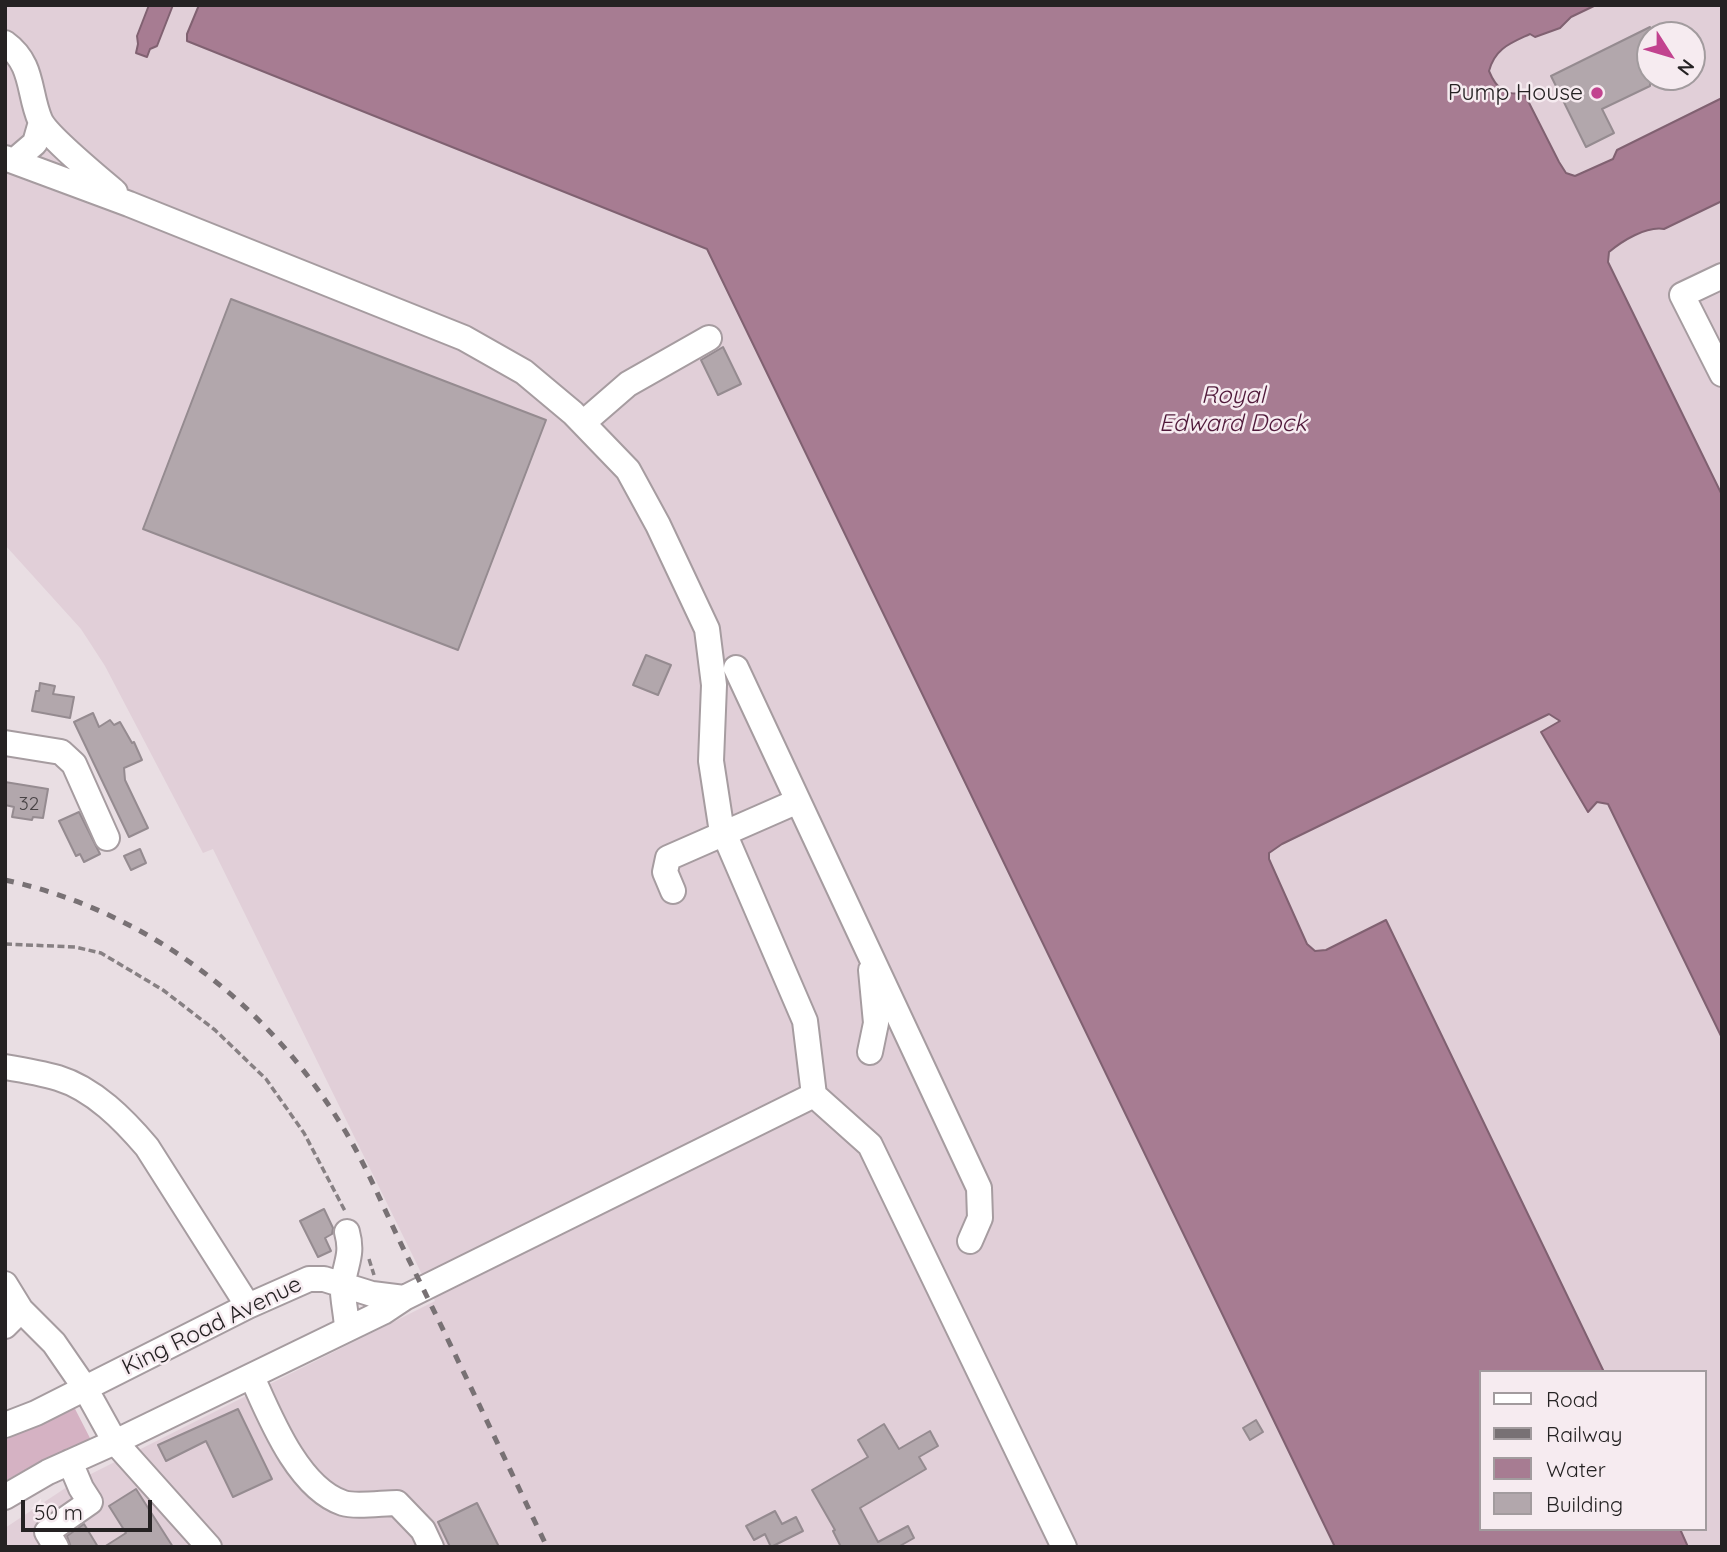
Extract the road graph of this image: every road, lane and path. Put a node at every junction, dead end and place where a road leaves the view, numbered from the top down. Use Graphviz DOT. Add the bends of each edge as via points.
graph roads {
  1 [pos="5,43"];
  2 [pos="41,122"];
  3 [pos="10,159"];
  4 [pos="129,204"];
  5 [pos="1722,276"];
  6 [pos="709,338"];
  7 [pos="1722,374"];
  8 [pos="583,423"];
  9 [pos="736,668"];
  10 [pos="16,752"];
  11 [pos="798,801"];
  12 [pos="724,835"];
  13 [pos="107,838"];
  14 [pos="673,891"];
  15 [pos="5,944"];
  16 [pos="869,952"];
  17 [pos="870,1052"];
  18 [pos="5,1066"];
  19 [pos="814,1095"];
  20 [pos="348,1225"];
  21 [pos="970,1241"];
  22 [pos="365,1250"];
  23 [pos="5,1284"];
  24 [pos="342,1284"];
  25 [pos="372,1294"];
  26 [pos="404,1298"];
  27 [pos="248,1306"];
  28 [pos="13,1318"];
  29 [pos="347,1329"];
  30 [pos="252,1377"];
  31 [pos="85,1388"];
  32 [pos="5,1425"];
  33 [pos="115,1442"];
  34 [pos="70,1462"];
  35 [pos="5,1497"];
  36 [pos="56,1547"];
  37 [pos="209,1547"];
  38 [pos="430,1547"];
  39 [pos="1064,1547"];
  1 -- 2 [label="street" via="28,73"];
  2 -- 3 [label="street" via="36,143"];
  2 -- 4 [label="street"];
  3 -- 4 [label="street"];
  4 -- 8 [label="street" via="464,338 524,372"];
  5 -- 7 [label="street" via="1682,295"];
  6 -- 8 [label="street" via="628,384"];
  8 -- 12 [label="street" via="628,470 707,629 714,685 711,761"];
  9 -- 11 [label="street"];
  10 -- 13 [label="street" via="61,752 68,757"];
  11 -- 12 [label="street"];
  11 -- 16 [label="street"];
  12 -- 14 [label="street" via="668,858 665,872"];
  12 -- 19 [label="street" via="805,1021"];
  15 -- 20 [label="path" via="75,947 101,953 163,990 215,1030 266,1079 304,1132"];
  16 -- 17 [label="street" via="876,1023"];
  16 -- 21 [label="street" via="979,1188 980,1218"];
  18 -- 27 [label="street" via="60,1079 84,1090 129,1124"];
  19 -- 26 [label="street"];
  19 -- 39 [label="street" via="870,1145"];
  20 -- 24 [label="street" via="350,1254"];
  22 -- 25 [label="path" via="374,1275"];
  23 -- 28 [label="street"];
  24 -- 25 [label="street, King Road Avenue"];
  24 -- 27 [label="street, King Road Avenue" via="309,1279"];
  24 -- 29 [label="street"];
  25 -- 26 [label="street, King Road Avenue"];
  26 -- 29 [label="street"];
  27 -- 31 [label="street, King Road Avenue"];
  28 -- 31 [label="street" via="54,1343"];
  29 -- 30 [label="street"];
  30 -- 33 [label="street"];
  30 -- 38 [label="street" via="278,1433 310,1482 343,1503 397,1503 423,1530"];
  31 -- 32 [label="street, King Road Avenue"];
  31 -- 33 [label="street"];
  33 -- 34 [label="street"];
  33 -- 37 [label="street"];
  34 -- 35 [label="street"];
  34 -- 36 [label="street" via="90,1502 47,1532"];
}
